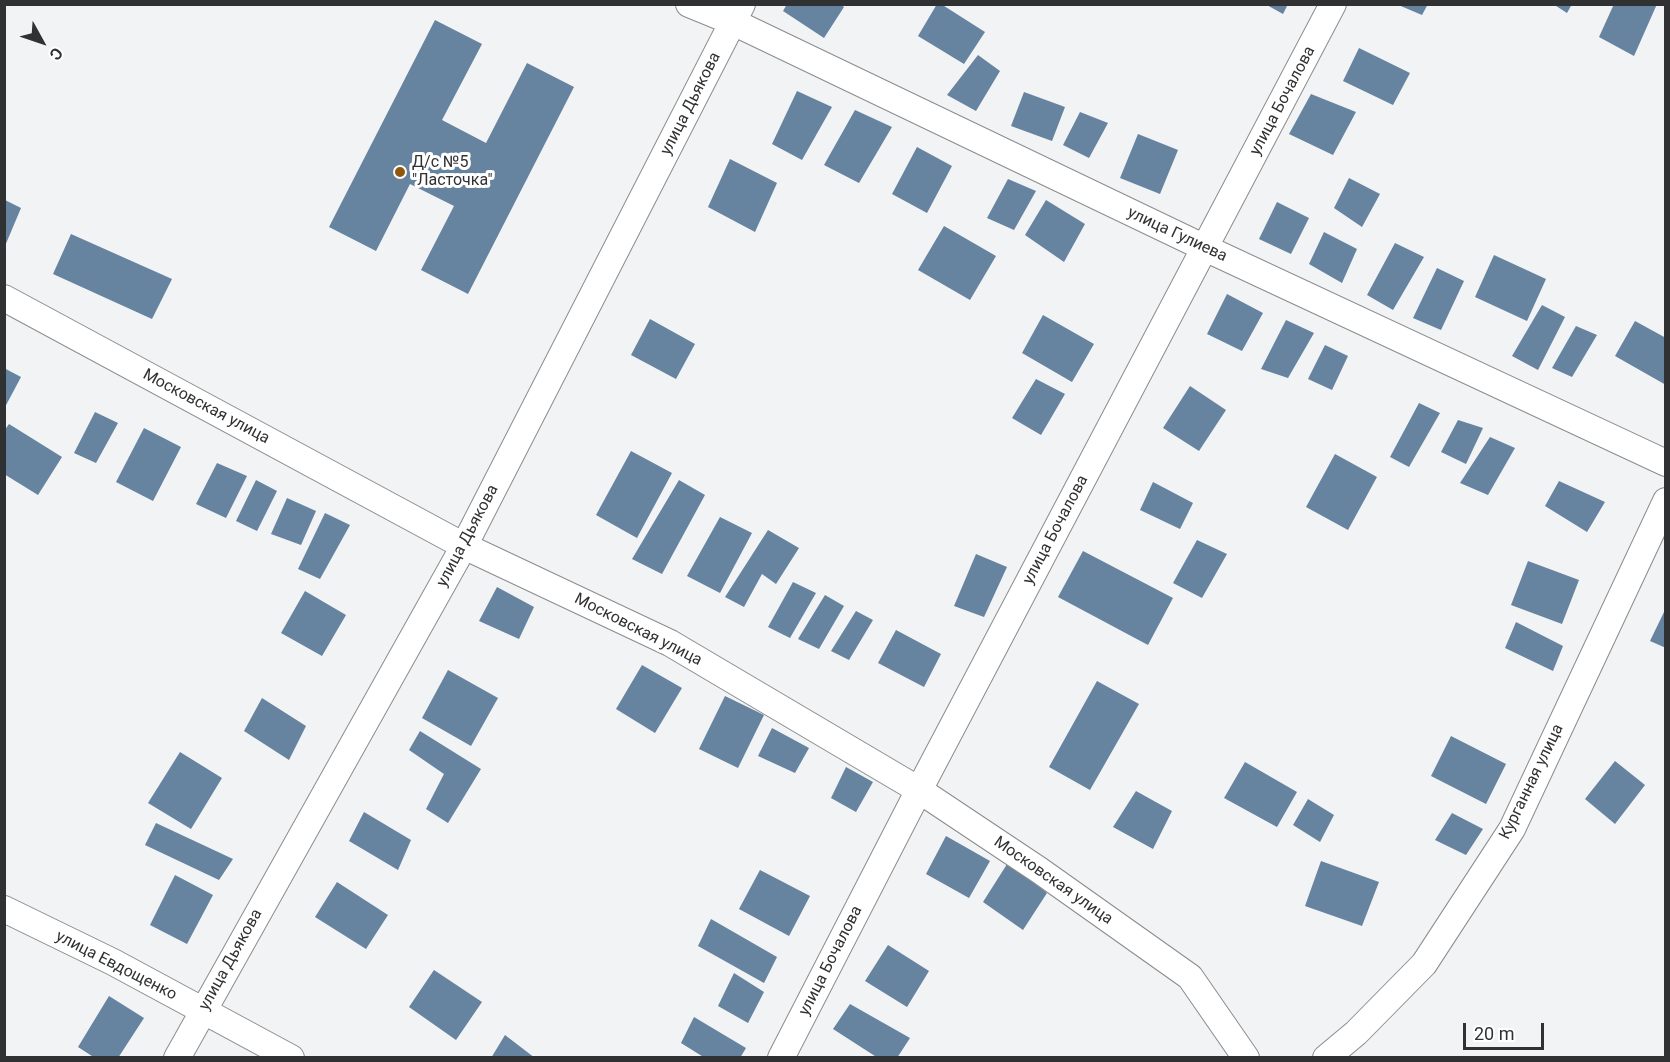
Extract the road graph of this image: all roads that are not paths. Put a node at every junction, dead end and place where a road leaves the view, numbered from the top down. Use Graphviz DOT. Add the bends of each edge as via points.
graph roads {
  1 [pos="689,4"];
  2 [pos="1333,4"];
  3 [pos="737,13"];
  4 [pos="1205,248"];
  5 [pos="4,298"];
  6 [pos="1665,462"];
  7 [pos="1665,501"];
  8 [pos="464,546"];
  9 [pos="919,790"];
  10 [pos="4,909"];
  11 [pos="202,1011"];
  12 [pos="177,1058"];
  13 [pos="291,1058"];
  14 [pos="781,1058"];
  15 [pos="1246,1058"];
  16 [pos="1326,1058"];
  1 -- 3 [label="street, улица Гулиева"];
  2 -- 4 [label="street, улица Бочалова"];
  3 -- 4 [label="street, улица Гулиева"];
  3 -- 8 [label="street, улица Дьякова"];
  4 -- 6 [label="street, улица Гулиева"];
  4 -- 9 [label="street, улица Бочалова"];
  5 -- 8 [label="street, Московская улица"];
  7 -- 16 [label="street, Курганная улица" via="1512,829 1424,964"];
  8 -- 9 [label="street, Московская улица" via="670,643"];
  8 -- 11 [label="street, улица Дьякова"];
  9 -- 14 [label="street, улица Бочалова"];
  9 -- 15 [label="street, Московская улица" via="1190,977"];
  10 -- 11 [label="street, улица Евдощенко"];
  11 -- 12 [label="street, улица Дьякова"];
  11 -- 13 [label="street, улица Евдощенко"];
}
